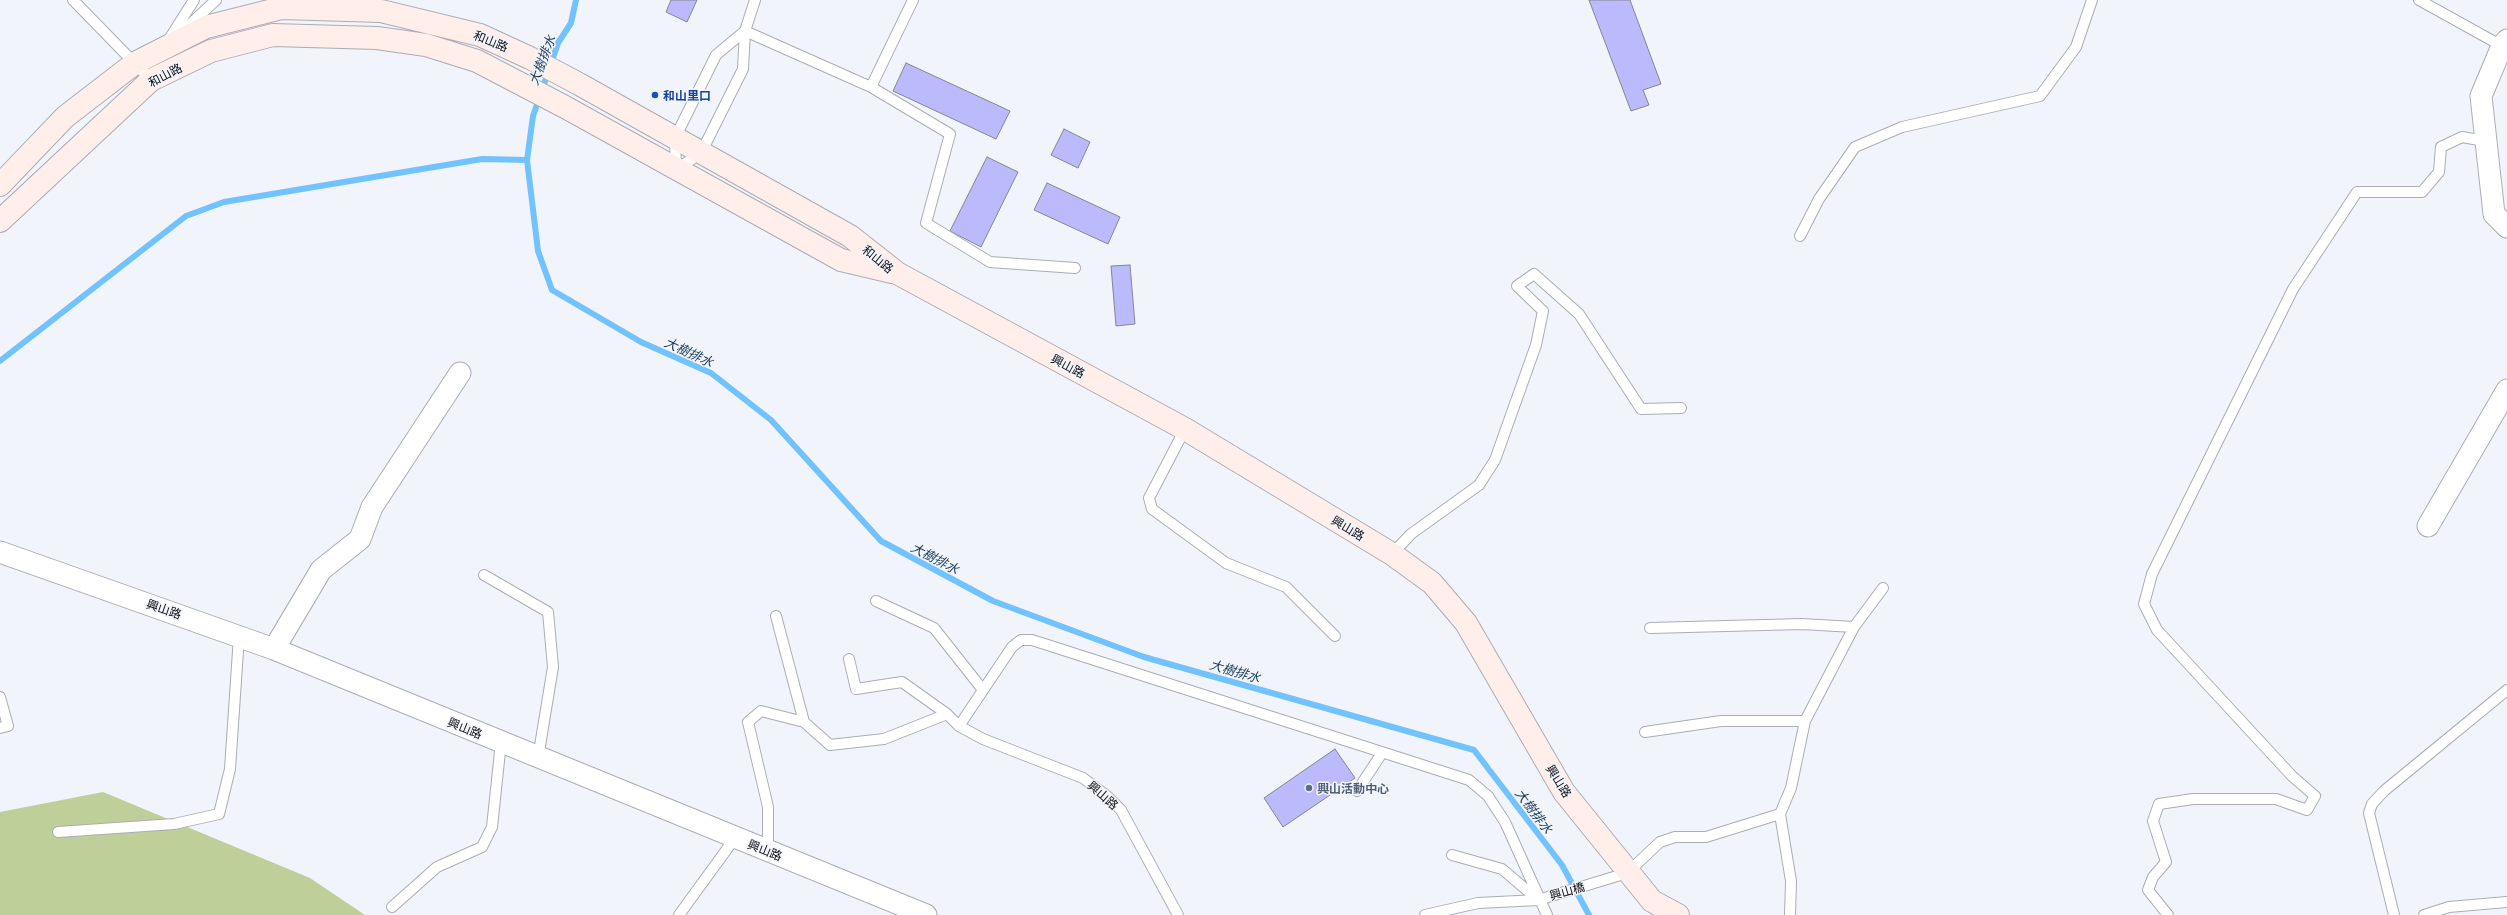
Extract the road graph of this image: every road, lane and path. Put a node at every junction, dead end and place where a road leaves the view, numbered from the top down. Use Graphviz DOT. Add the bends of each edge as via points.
graph roads {
  1 [pos="73,0"];
  2 [pos="194,0"];
  3 [pos="216,0"];
  4 [pos="755,0"];
  5 [pos="913,0"];
  6 [pos="2092,0"];
  7 [pos="2419,0"];
  8 [pos="378,6"];
  9 [pos="745,31"];
  10 [pos="377,38"];
  11 [pos="2504,43"];
  12 [pos="163,50"];
  13 [pos="135,63"];
  14 [pos="172,71"];
  15 [pos="151,80"];
  16 [pos="871,87"];
  17 [pos="675,138"];
  18 [pos="2485,140"];
  19 [pos="701,153"];
  20 [pos="676,170"];
  21 [pos="0,185"];
  22 [pos="0,220"];
  23 [pos="2507,227"];
  24 [pos="1800,236"];
  25 [pos="1074,268"];
  26 [pos="897,273"];
  27 [pos="460,373"];
  28 [pos="2507,390"];
  29 [pos="1681,408"];
  30 [pos="1185,430"];
  31 [pos="2428,526"];
  32 [pos="0,552"];
  33 [pos="1392,554"];
  34 [pos="484,575"];
  35 [pos="1883,588"];
  36 [pos="876,601"];
  37 [pos="776,616"];
  38 [pos="1854,627"];
  39 [pos="1650,628"];
  40 [pos="239,636"];
  41 [pos="1335,636"];
  42 [pos="274,649"];
  43 [pos="849,659"];
  44 [pos="983,690"];
  45 [pos="2507,690"];
  46 [pos="0,697"];
  47 [pos="947,714"];
  48 [pos="1805,721"];
  49 [pos="804,722"];
  50 [pos="959,726"];
  51 [pos="0,728"];
  52 [pos="1645,732"];
  53 [pos="501,742"];
  54 [pos="1382,752"];
  55 [pos="538,758"];
  56 [pos="1357,791"];
  57 [pos="1780,814"];
  58 [pos="58,832"];
  59 [pos="735,838"];
  60 [pos="768,852"];
  61 [pos="1452,855"];
  62 [pos="1628,873"];
  63 [pos="1538,900"];
  64 [pos="2507,902"];
  65 [pos="392,907"];
  66 [pos="679,915"];
  67 [pos="926,915"];
  68 [pos="1178,915"];
  69 [pos="1425,915"];
  70 [pos="1546,915"];
  71 [pos="1678,915"];
  72 [pos="1790,915"];
  73 [pos="2168,915"];
  74 [pos="2394,915"];
  75 [pos="2424,915"];
  1 -- 13 [label="lane"];
  2 -- 12 [label="lane"];
  3 -- 12 [label="lane"];
  4 -- 9 [label="lane"];
  5 -- 16 [label="lane"];
  6 -- 24 [label="lane" via="2076,47 2040,96 1902,127 1855,147 1819,199"];
  7 -- 11 [label="lane"];
  8 -- 10 [label="street"];
  8 -- 12 [label="main road, 和山路" via="281,8 206,27"];
  8 -- 17 [label="main road, 和山路" via="480,35 530,58"];
  9 -- 16 [label="lane"];
  9 -- 17 [label="lane" via="716,55"];
  9 -- 19 [label="lane" via="743,69"];
  10 -- 14 [label="main road, 和山路" via="273,35 211,51"];
  10 -- 20 [label="main road, 和山路" via="426,45 477,61"];
  11 -- 18 [label="street" via="2481,96"];
  12 -- 13 [label="main road, 和山路"];
  12 -- 14 [label="lane"];
  13 -- 15 [label="lane"];
  13 -- 21 [label="main road, 和山路" via="65,118"];
  14 -- 15 [label="main road, 和山路"];
  15 -- 22 [label="main road, 和山路"];
  16 -- 25 [label="lane" via="950,134 926,224 990,262"];
  17 -- 19 [label="main road, 和山路"];
  17 -- 20 [label="lane"];
  18 -- 23 [label="street" via="2494,214"];
  18 -- 73 [label="lane" via="2462,137 2441,147 2439,172 2422,192 2357,192 2293,289 2152,574 2144,604 2157,630 2292,776 2315,796 2307,810 2276,799 2193,799 2159,804 2153,821 2166,862 2153,877 2148,890"];
  19 -- 20 [label="lane"];
  19 -- 26 [label="main road, 和山路" via="850,236"];
  20 -- 26 [label="main road, 和山路" via="841,260"];
  26 -- 30 [label="main road, 興山路"];
  27 -- 42 [label="street" via="372,507 360,539 322,570"];
  28 -- 31 [label="street"];
  29 -- 33 [label="lane" via="1641,409 1579,314 1534,274 1517,286 1543,311 1536,344 1495,460 1480,485 1411,534"];
  30 -- 33 [label="main road, 興山路"];
  30 -- 41 [label="lane" via="1149,498 1152,509 1226,563 1286,587"];
  32 -- 40 [label="street, 興山路"];
  33 -- 62 [label="main road, 興山路" via="1432,583 1466,623 1564,792"];
  34 -- 55 [label="lane" via="548,612 553,667"];
  35 -- 38 [label="lane"];
  36 -- 44 [label="lane" via="934,628"];
  37 -- 49 [label="lane"];
  38 -- 39 [label="lane" via="1802,624"];
  38 -- 48 [label="lane"];
  40 -- 42 [label="street, 興山路"];
  40 -- 58 [label="lane" via="230,769 219,814 174,824"];
  42 -- 53 [label="street, 興山路"];
  43 -- 47 [label="lane, 興山路" via="856,689 902,682"];
  44 -- 50 [label="lane"];
  44 -- 54 [label="lane" via="1012,646 1021,640 1032,640"];
  45 -- 74 [label="lane" via="2384,791 2372,804 2369,813"];
  46 -- 51 [label="lane" via="8,726"];
  47 -- 49 [label="lane" via="884,739 830,745"];
  47 -- 50 [label="lane, 興山路"];
  48 -- 52 [label="lane" via="1721,721"];
  48 -- 57 [label="lane" via="1791,788"];
  49 -- 60 [label="lane" via="760,711 748,722 768,807"];
  50 -- 68 [label="lane, 興山路" via="983,740 1083,778 1107,796 1121,810"];
  53 -- 55 [label="street, 興山路"];
  53 -- 65 [label="lane" via="492,827 482,847 437,867"];
  54 -- 56 [label="lane"];
  54 -- 63 [label="lane" via="1469,780 1488,796 1505,822"];
  55 -- 59 [label="street, 興山路"];
  57 -- 62 [label="lane" via="1706,837 1675,837 1660,842"];
  57 -- 72 [label="lane" via="1791,881"];
  59 -- 60 [label="street, 興山路"];
  59 -- 66 [label="lane"];
  60 -- 67 [label="street, 興山路"];
  61 -- 63 [label="lane" via="1502,869"];
  62 -- 63 [label="lane, 興山橋"];
  62 -- 71 [label="main road, 興山路" via="1652,901"];
  63 -- 69 [label="lane, 興山橋" via="1478,903"];
  63 -- 70 [label="lane"];
  64 -- 75 [label="lane" via="2449,907"];
}
